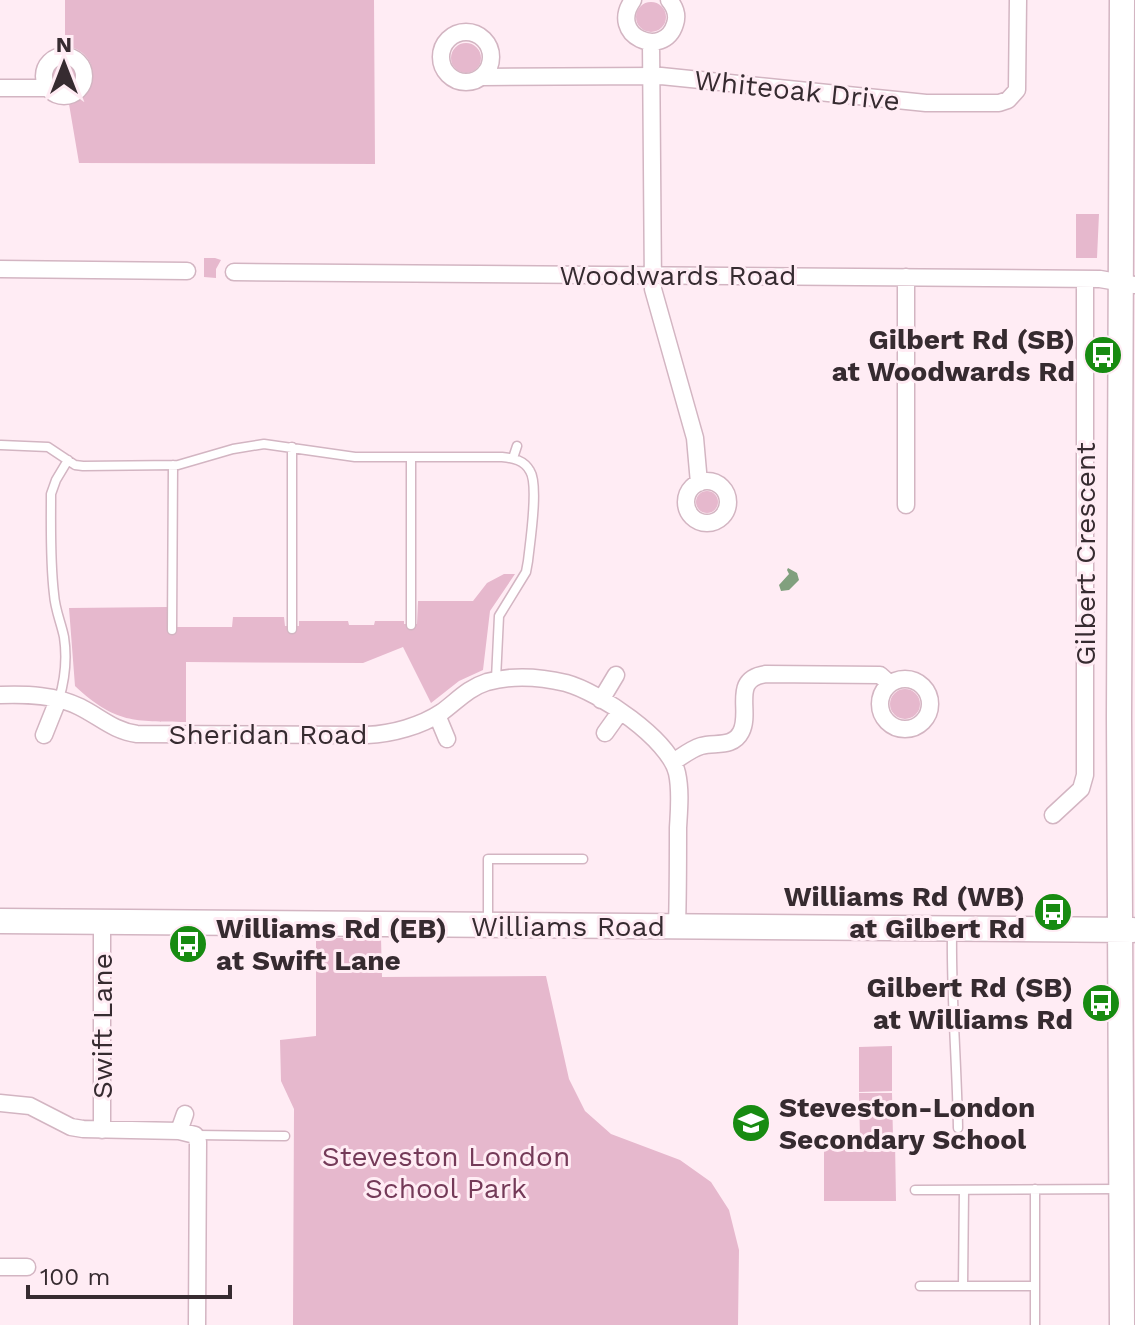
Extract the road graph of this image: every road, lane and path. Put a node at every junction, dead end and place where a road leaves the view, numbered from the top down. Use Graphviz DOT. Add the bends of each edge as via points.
graph roads {
  1 [pos="633,0"];
  2 [pos="669,0"];
  3 [pos="1018,0"];
  4 [pos="1122,0"];
  5 [pos="651,42"];
  6 [pos="652,76"];
  7 [pos="482,77"];
  8 [pos="0,88"];
  9 [pos="48,88"];
  10 [pos="0,269"];
  11 [pos="187,271"];
  12 [pos="234,272"];
  13 [pos="653,274"];
  14 [pos="906,277"];
  15 [pos="1085,279"];
  16 [pos="1128,284"];
  17 [pos="1,445"];
  18 [pos="517,446"];
  19 [pos="292,447"];
  20 [pos="411,458"];
  21 [pos="513,458"];
  22 [pos="68,460"];
  23 [pos="173,465"];
  24 [pos="699,483"];
  25 [pos="906,505"];
  26 [pos="411,625"];
  27 [pos="292,629"];
  28 [pos="172,630"];
  29 [pos="616,675"];
  30 [pos="496,680"];
  31 [pos="889,683"];
  32 [pos="0,695"];
  33 [pos="58,700"];
  34 [pos="601,700"];
  35 [pos="620,712"];
  36 [pos="437,715"];
  37 [pos="605,733"];
  38 [pos="44,735"];
  39 [pos="1127,737"];
  40 [pos="447,739"];
  41 [pos="673,762"];
  42 [pos="1053,815"];
  43 [pos="583,859"];
  44 [pos="0,921"];
  45 [pos="102,922"];
  46 [pos="488,925"];
  47 [pos="677,926"];
  48 [pos="952,928"];
  49 [pos="1127,930"];
  50 [pos="0,1103"];
  51 [pos="186,1127"];
  52 [pos="958,1128"];
  53 [pos="102,1130"];
  54 [pos="285,1136"];
  55 [pos="1035,1189"];
  56 [pos="1120,1189"];
  57 [pos="915,1190"];
  58 [pos="964,1190"];
  59 [pos="1128,1241"];
  60 [pos="0,1267"];
  61 [pos="27,1267"];
  62 [pos="920,1286"];
  63 [pos="963,1286"];
  64 [pos="1035,1286"];
  65 [pos="197,1325"];
  66 [pos="1035,1325"];
  67 [pos="1122,1325"];
  1 -- 5 [label="street" via="628,26 639,39"];
  2 -- 5 [label="street" via="676,13 674,28"];
  3 -- 6 [label="street, Whiteoak Drive" via="1017,90 999,103 926,103"];
  4 -- 16 [label="main road"];
  5 -- 6 [label="street"];
  6 -- 7 [label="street, Whiteoak Drive"];
  6 -- 13 [label="street"];
  8 -- 9 [label="street"];
  10 -- 11 [label="street"];
  12 -- 13 [label="street, Woodwards Road"];
  13 -- 14 [label="street, Woodwards Road"];
  13 -- 24 [label="street" via="695,438"];
  14 -- 15 [label="street, Woodwards Road"];
  14 -- 25 [label="street"];
  15 -- 16 [label="street, Woodwards Road"];
  15 -- 42 [label="street, Gilbert Crescent" via="1085,775 1081,789"];
  16 -- 39 [label="main road"];
  17 -- 22 [label="lane" via="51,444"];
  18 -- 21 [label="lane"];
  19 -- 20 [label="lane"];
  19 -- 23 [label="lane" via="252,445"];
  19 -- 27 [label="lane"];
  20 -- 21 [label="lane"];
  20 -- 26 [label="lane"];
  21 -- 30 [label="lane" via="528,467 533,479 528,561 499,616"];
  22 -- 23 [label="lane" via="78,465"];
  22 -- 33 [label="lane" via="51,499 53,591 65,647"];
  23 -- 28 [label="lane"];
  29 -- 34 [label="street"];
  30 -- 34 [label="street, Sheridan Road" via="559,682"];
  30 -- 36 [label="street, Sheridan Road" via="468,691"];
  31 -- 41 [label="street" via="880,675 757,676 745,690 740,735 725,744 699,747"];
  32 -- 33 [label="street, Sheridan Road"];
  33 -- 36 [label="street, Sheridan Road" via="119,730 144,734 375,735"];
  33 -- 38 [label="street"];
  34 -- 35 [label="street, Sheridan Road"];
  35 -- 37 [label="street"];
  35 -- 41 [label="street, Sheridan Road" via="650,734"];
  36 -- 40 [label="street"];
  39 -- 49 [label="main road"];
  41 -- 47 [label="street" via="679,797"];
  43 -- 46 [label="lane" via="488,859"];
  44 -- 45 [label="main road, Williams Road"];
  45 -- 46 [label="main road, Williams Road"];
  45 -- 53 [label="street, Swift Lane"];
  46 -- 47 [label="main road, Williams Road"];
  47 -- 48 [label="main road, Williams Road"];
  48 -- 49 [label="main road, Williams Road"];
  48 -- 52 [label="lane"];
  49 -- 56 [label="main road"];
  50 -- 53 [label="street" via="30,1106 71,1127"];
  51 -- 53 [label="street"];
  51 -- 54 [label="lane"];
  51 -- 65 [label="street" via="198,1142"];
  55 -- 56 [label="lane"];
  55 -- 58 [label="lane"];
  55 -- 64 [label="lane"];
  56 -- 59 [label="main road"];
  57 -- 58 [label="lane"];
  58 -- 63 [label="lane"];
  59 -- 67 [label="main road"];
  60 -- 61 [label="street"];
  62 -- 63 [label="lane"];
  63 -- 64 [label="lane"];
  64 -- 66 [label="lane"];
}
